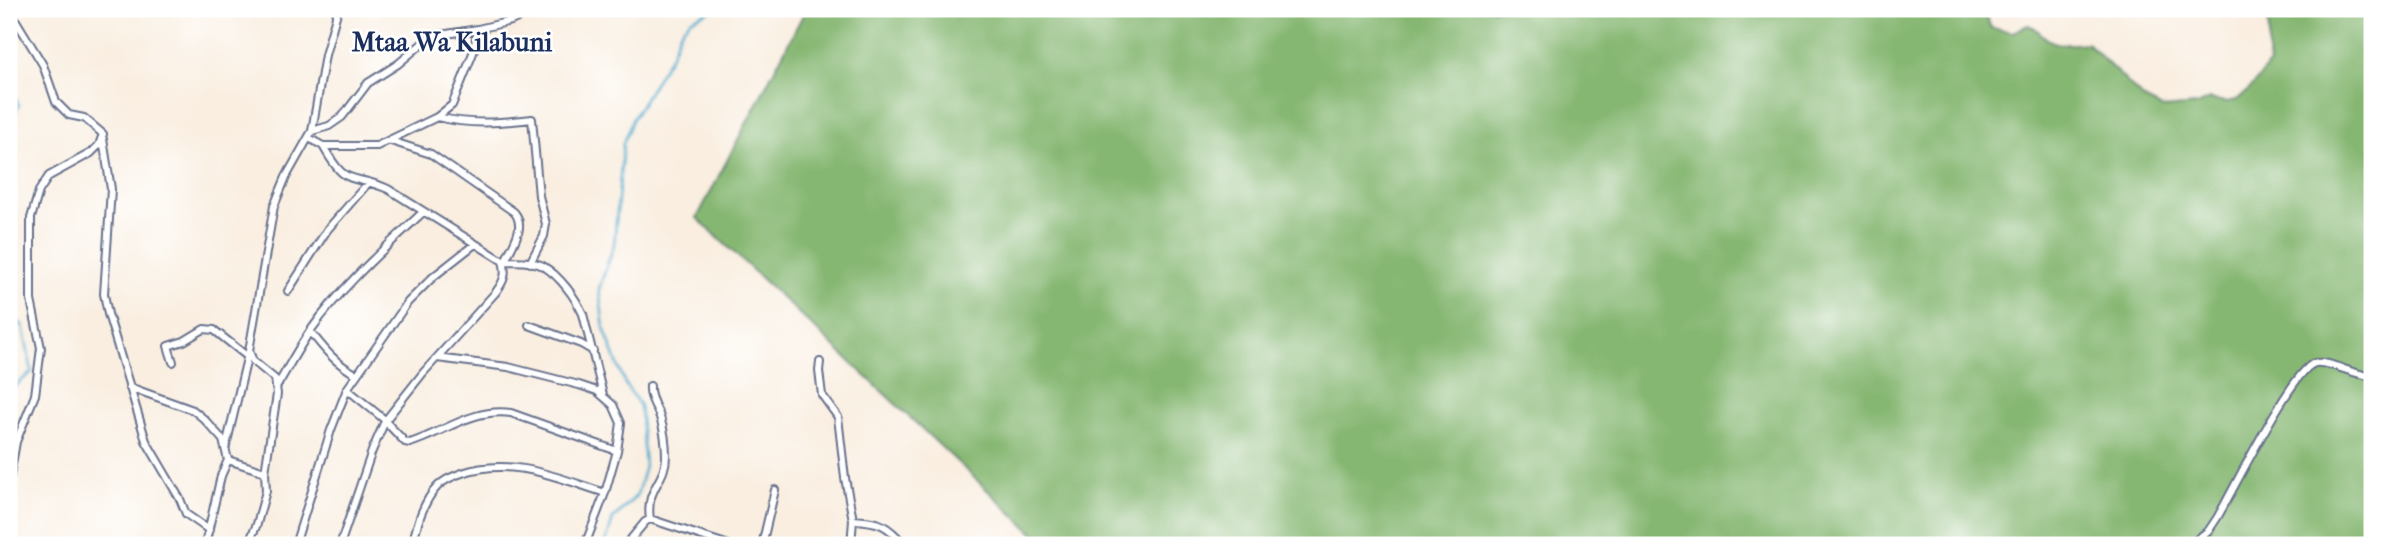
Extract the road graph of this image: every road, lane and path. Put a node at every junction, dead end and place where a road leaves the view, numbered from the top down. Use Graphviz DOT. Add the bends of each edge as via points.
graph roads {
  1 [pos="9,9"];
  2 [pos="338,9"];
  3 [pos="536,9"];
  4 [pos="478,29"];
  5 [pos="437,117"];
  6 [pos="312,131"];
  7 [pos="103,134"];
  8 [pos="309,138"];
  9 [pos="391,141"];
  10 [pos="323,146"];
  11 [pos="368,183"];
  12 [pos="423,212"];
  13 [pos="475,244"];
  14 [pos="504,261"];
  15 [pos="530,263"];
  16 [pos="288,291"];
  17 [pos="529,325"];
  18 [pos="310,331"];
  19 [pos="593,351"];
  20 [pos="248,354"];
  21 [pos="437,358"];
  22 [pos="173,362"];
  23 [pos="820,362"];
  24 [pos="356,374"];
  25 [pos="2372,376"];
  26 [pos="276,386"];
  27 [pos="650,386"];
  28 [pos="129,387"];
  29 [pos="347,389"];
  30 [pos="603,395"];
  31 [pos="385,421"];
  32 [pos="226,448"];
  33 [pos="617,451"];
  34 [pos="228,460"];
  35 [pos="265,472"];
  36 [pos="9,481"];
  37 [pos="775,491"];
  38 [pos="605,493"];
  39 [pos="650,519"];
  40 [pos="853,520"];
  41 [pos="209,530"];
  42 [pos="205,545"];
  43 [pos="248,545"];
  44 [pos="295,545"];
  45 [pos="340,545"];
  46 [pos="412,545"];
  47 [pos="585,545"];
  48 [pos="626,545"];
  49 [pos="729,545"];
  50 [pos="762,545"];
  51 [pos="851,545"];
  52 [pos="905,545"];
  53 [pos="2190,545"];
  1 -- 7 [label="street" via="43,65 56,102"];
  2 -- 6 [label="street"];
  3 -- 4 [label="street" via="511,22"];
  4 -- 5 [label="street" via="452,105"];
  4 -- 6 [label="street" via="430,38 371,79 342,117"];
  5 -- 9 [label="street"];
  5 -- 15 [label="street" via="488,124 531,119 546,224"];
  6 -- 8 [label="street"];
  7 -- 28 [label="street" via="111,189 104,294"];
  7 -- 36 [label="street" via="92,153 49,176 31,218 31,300 41,348 35,395 16,442"];
  8 -- 10 [label="street"];
  8 -- 20 [label="street" via="274,206"];
  9 -- 10 [label="street" via="377,146"];
  9 -- 14 [label="street" via="431,154 514,212 520,228"];
  10 -- 11 [label="street" via="343,175"];
  11 -- 12 [label="street" via="388,189"];
  11 -- 16 [label="street" via="327,230"];
  12 -- 13 [label="street"];
  12 -- 18 [label="street" via="360,273"];
  13 -- 14 [label="street"];
  13 -- 24 [label="street" via="408,302"];
  14 -- 15 [label="street"];
  14 -- 21 [label="street" via="504,281"];
  15 -- 19 [label="street" via="554,275 578,304"];
  17 -- 19 [label="street"];
  18 -- 24 [label="street" via="329,354"];
  18 -- 26 [label="street"];
  19 -- 30 [label="street"];
  20 -- 22 [label="street" via="208,329 168,346"];
  20 -- 26 [label="street" via="274,376"];
  20 -- 32 [label="street"];
  21 -- 30 [label="street" via="508,367"];
  21 -- 31 [label="street"];
  23 -- 40 [label="street" via="822,395 838,417"];
  24 -- 29 [label="street"];
  25 -- 53 [label="street" via="2323,363 2314,363 2302,372 2217,518"];
  26 -- 35 [label="street"];
  27 -- 39 [label="street" via="663,428 666,458 665,470 650,495"];
  28 -- 32 [label="street" via="193,410"];
  28 -- 41 [label="street" via="152,453 186,513"];
  29 -- 31 [label="street"];
  29 -- 44 [label="street"];
  30 -- 33 [label="street" via="617,409 621,423"];
  31 -- 33 [label="street" via="410,443 464,419 498,411"];
  31 -- 45 [label="street"];
  32 -- 34 [label="street"];
  33 -- 38 [label="street"];
  34 -- 35 [label="street"];
  34 -- 41 [label="street"];
  35 -- 43 [label="street" via="264,498"];
  37 -- 50 [label="street"];
  38 -- 46 [label="street" via="517,467 473,469 445,480 432,494"];
  38 -- 47 [label="street"];
  39 -- 48 [label="street"];
  39 -- 49 [label="street"];
  40 -- 51 [label="street"];
  40 -- 52 [label="street" via="884,524"];
  41 -- 42 [label="street"];
}
